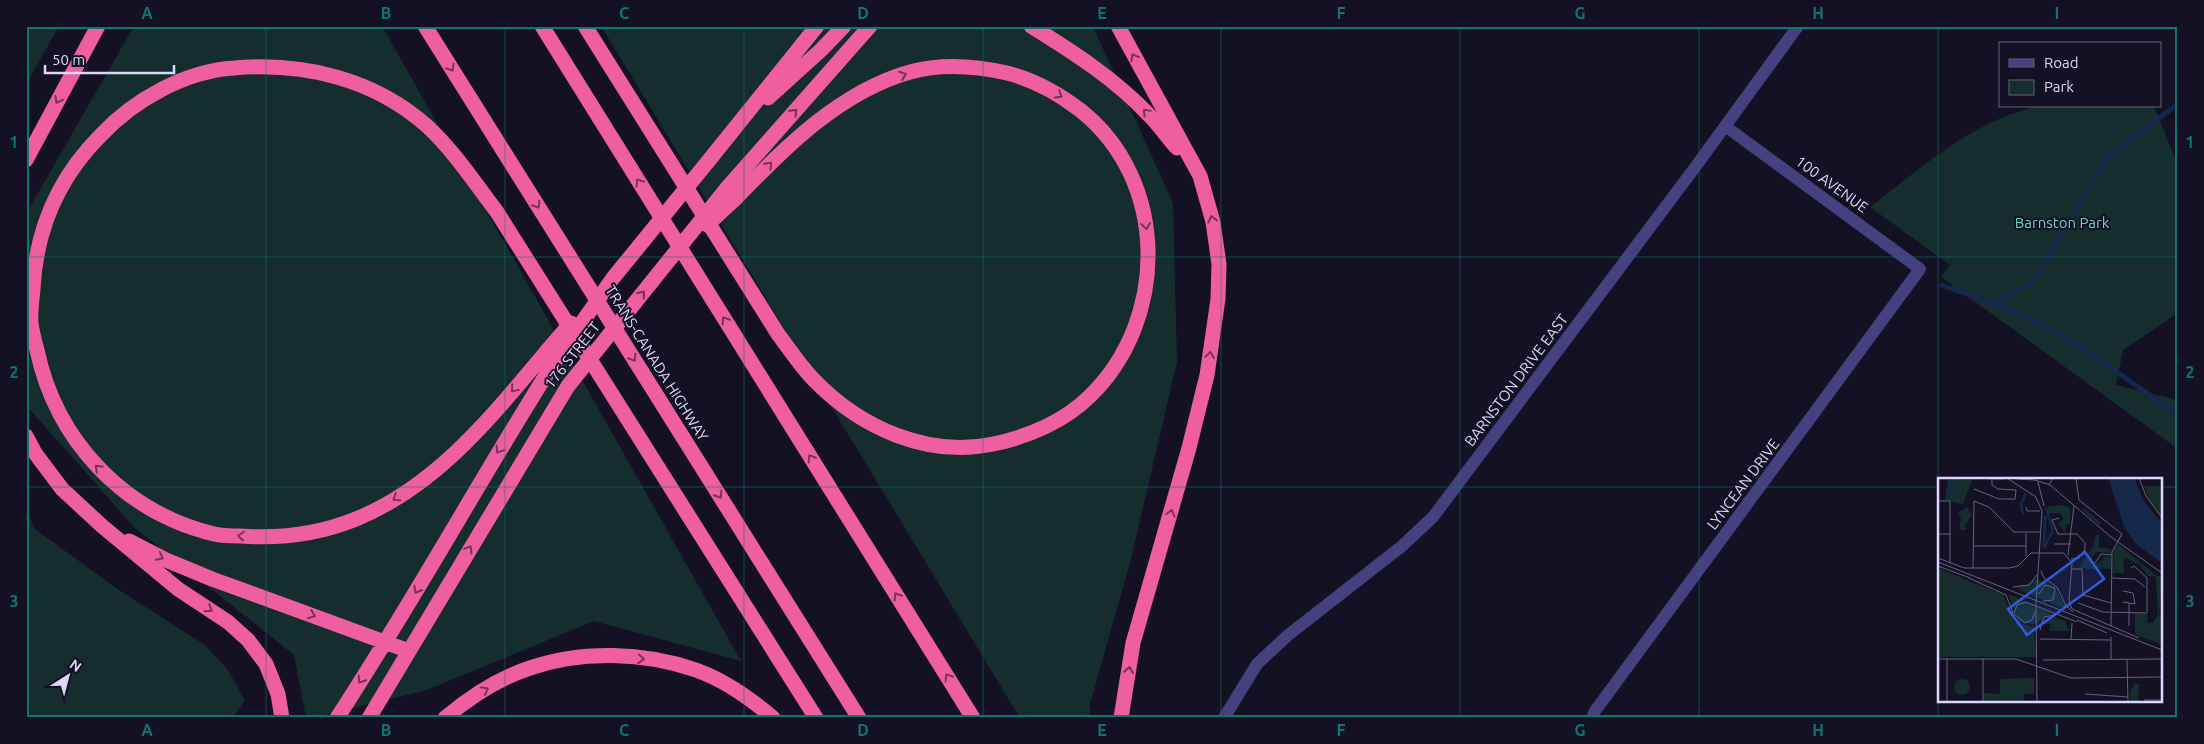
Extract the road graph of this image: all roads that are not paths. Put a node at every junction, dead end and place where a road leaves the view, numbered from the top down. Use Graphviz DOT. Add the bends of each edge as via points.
graph roads {
  1 [pos="98,26"];
  2 [pos="425,26"];
  3 [pos="542,26"];
  4 [pos="586,26"];
  5 [pos="818,26"];
  6 [pos="844,26"];
  7 [pos="870,26"];
  8 [pos="1031,26"];
  9 [pos="1118,26"];
  10 [pos="1798,26"];
  11 [pos="1725,126"];
  12 [pos="730,133"];
  13 [pos="26,160"];
  14 [pos="1200,176"];
  15 [pos="731,193"];
  16 [pos="1920,269"];
  17 [pos="549,358"];
  18 [pos="26,436"];
  19 [pos="102,526"];
  20 [pos="386,643"];
  21 [pos="408,651"];
  22 [pos="282,718"];
  23 [pos="337,718"];
  24 [pos="369,718"];
  25 [pos="445,718"];
  26 [pos="773,718"];
  27 [pos="816,718"];
  28 [pos="859,718"];
  29 [pos="973,718"];
  30 [pos="1121,718"];
  31 [pos="1224,718"];
  32 [pos="1592,718"];
  1 -- 13 [label="highway, one-way"];
  2 -- 28 [label="highway, TRANS-CANADA HIGHWAY, one-way"];
  29 -- 3 [label="highway, one-way"];
  15 -- 4 [label="highway, one-way" via="824,116 882,83 909,72 938,67 982,68 1016,75 1041,84 1085,114 1106,135 1124,162 1144,212 1148,258 1142,309 1133,334 1107,376 1090,396 1067,415 1024,436 976,448 931,446 882,429 836,401 813,379 778,334"];
  5 -- 12 [label="highway"];
  6 -- 12 [label="highway"];
  15 -- 7 [label="highway, one-way"];
  14 -- 8 [label="highway, one-way" via="1150,115 1117,85 1072,51"];
  14 -- 9 [label="highway, one-way"];
  10 -- 11 [label="street, BARNSTON DRIVE EAST"];
  11 -- 16 [label="street, 100 AVENUE"];
  11 -- 31 [label="street, BARNSTON DRIVE EAST" via="1433,518 1257,664"];
  12 -- 17 [label="highway, bridge"];
  30 -- 14 [label="highway, one-way" via="1133,643 1189,448 1207,376 1214,328 1219,264 1213,222"];
  21 -- 15 [label="highway, 176 STREET, one-way, bridge" via="568,386 673,256"];
  16 -- 32 [label="street, LYNCEAN DRIVE" via="1594,711"];
  17 -- 20 [label="highway, 176 STREET, one-way" via="496,456"];
  17 -- 27 [label="highway, one-way" via="460,450 420,483 390,502 359,518 293,537 215,534 168,517 124,493 89,459 60,417 42,377 31,323 34,272 42,231 61,186 81,155 113,122 144,100 203,73 230,68 314,70 369,89 398,104 428,127 497,212"];
  18 -- 19 [label="highway" via="62,489"];
  19 -- 20 [label="highway, one-way" via="166,560"];
  19 -- 22 [label="highway, one-way" via="178,589 228,622 248,640 266,664 278,694"];
  20 -- 21 [label="highway"];
  20 -- 23 [label="highway, 176 STREET, one-way"];
  21 -- 24 [label="highway, 176 STREET"];
  25 -- 26 [label="highway, one-way" via="468,699 530,668 570,658 610,656 655,660 696,670 738,691"];
}
